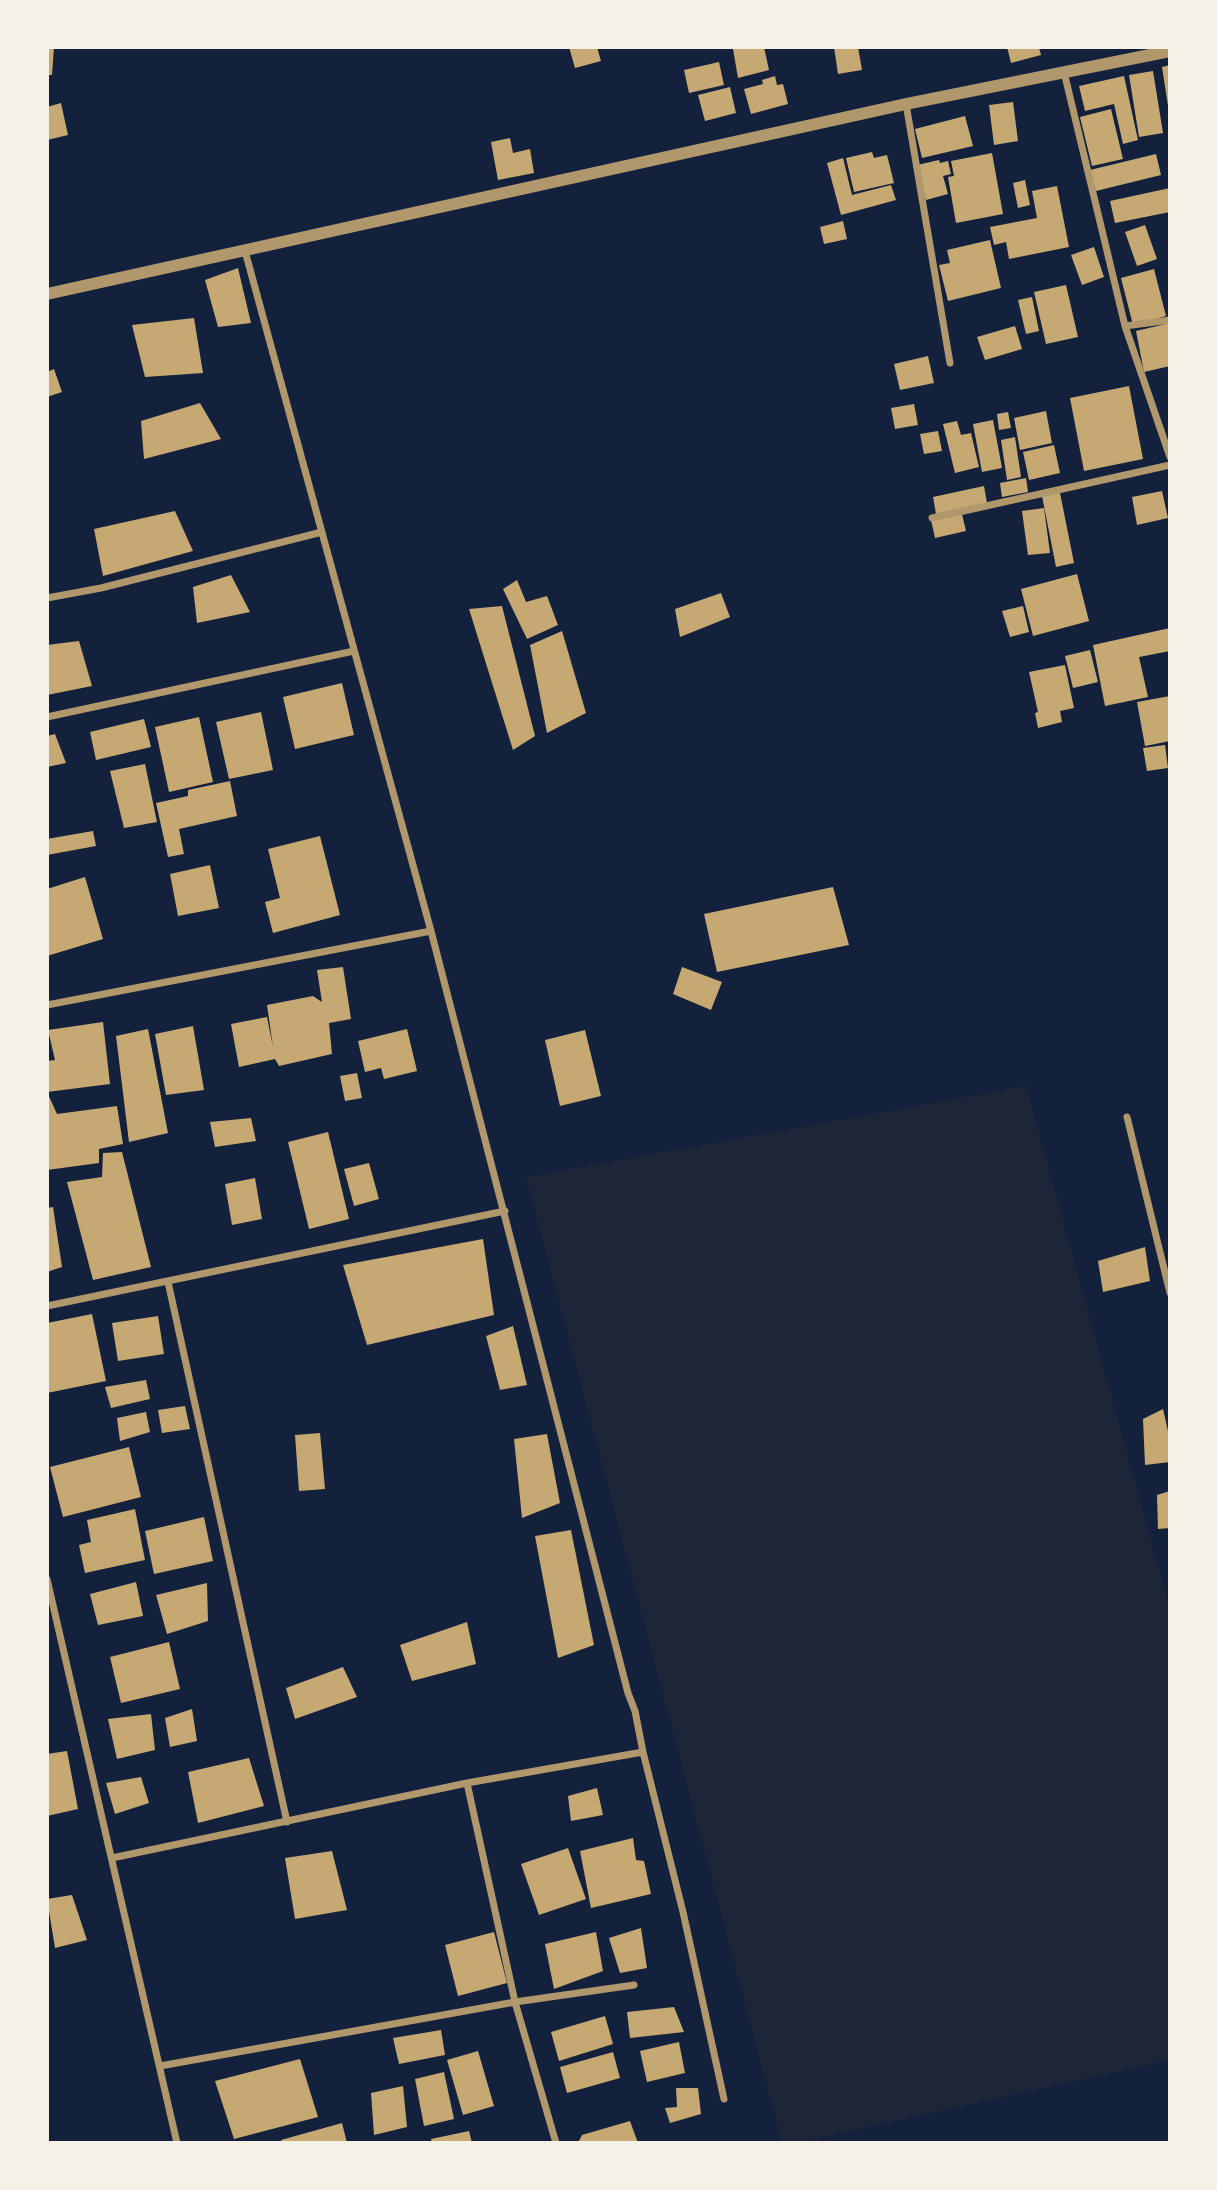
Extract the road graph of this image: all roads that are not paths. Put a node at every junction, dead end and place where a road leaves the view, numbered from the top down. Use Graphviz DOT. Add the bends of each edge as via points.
graph roads {
  1 [pos="1170,51"];
  2 [pos="1064,72"];
  3 [pos="906,104"];
  4 [pos="245,251"];
  5 [pos="47,295"];
  6 [pos="1170,320"];
  7 [pos="1125,326"];
  8 [pos="950,363"];
  9 [pos="1170,457"];
  10 [pos="1170,465"];
  11 [pos="932,518"];
  12 [pos="322,533"];
  13 [pos="47,598"];
  14 [pos="354,651"];
  15 [pos="47,717"];
  16 [pos="431,931"];
  17 [pos="47,1005"];
  18 [pos="1127,1117"];
  19 [pos="505,1211"];
  20 [pos="168,1282"];
  21 [pos="1170,1293"];
  22 [pos="47,1306"];
  23 [pos="47,1578"];
  24 [pos="643,1752"];
  25 [pos="467,1783"];
  26 [pos="287,1822"];
  27 [pos="112,1858"];
  28 [pos="634,1985"];
  29 [pos="515,2002"];
  30 [pos="160,2066"];
  31 [pos="724,2099"];
  32 [pos="177,2143"];
  33 [pos="556,2143"];
  1 -- 2 [label="street"];
  2 -- 3 [label="street"];
  2 -- 7 [label="street"];
  3 -- 4 [label="street"];
  3 -- 8 [label="street"];
  4 -- 5 [label="street"];
  4 -- 12 [label="street"];
  6 -- 7 [label="street"];
  7 -- 9 [label="street"];
  10 -- 11 [label="street"];
  12 -- 13 [label="street"];
  12 -- 14 [label="street"];
  14 -- 15 [label="street"];
  14 -- 16 [label="street"];
  16 -- 17 [label="street"];
  16 -- 19 [label="street"];
  18 -- 21 [label="street"];
  19 -- 20 [label="street"];
  19 -- 24 [label="street"];
  20 -- 22 [label="street"];
  20 -- 26 [label="street"];
  23 -- 27 [label="street"];
  24 -- 25 [label="street"];
  24 -- 31 [label="street"];
  25 -- 26 [label="street"];
  25 -- 29 [label="street"];
  26 -- 27 [label="street"];
  27 -- 30 [label="street"];
  28 -- 29 [label="street"];
  29 -- 30 [label="street"];
  29 -- 33 [label="street"];
  30 -- 32 [label="street"];
}
